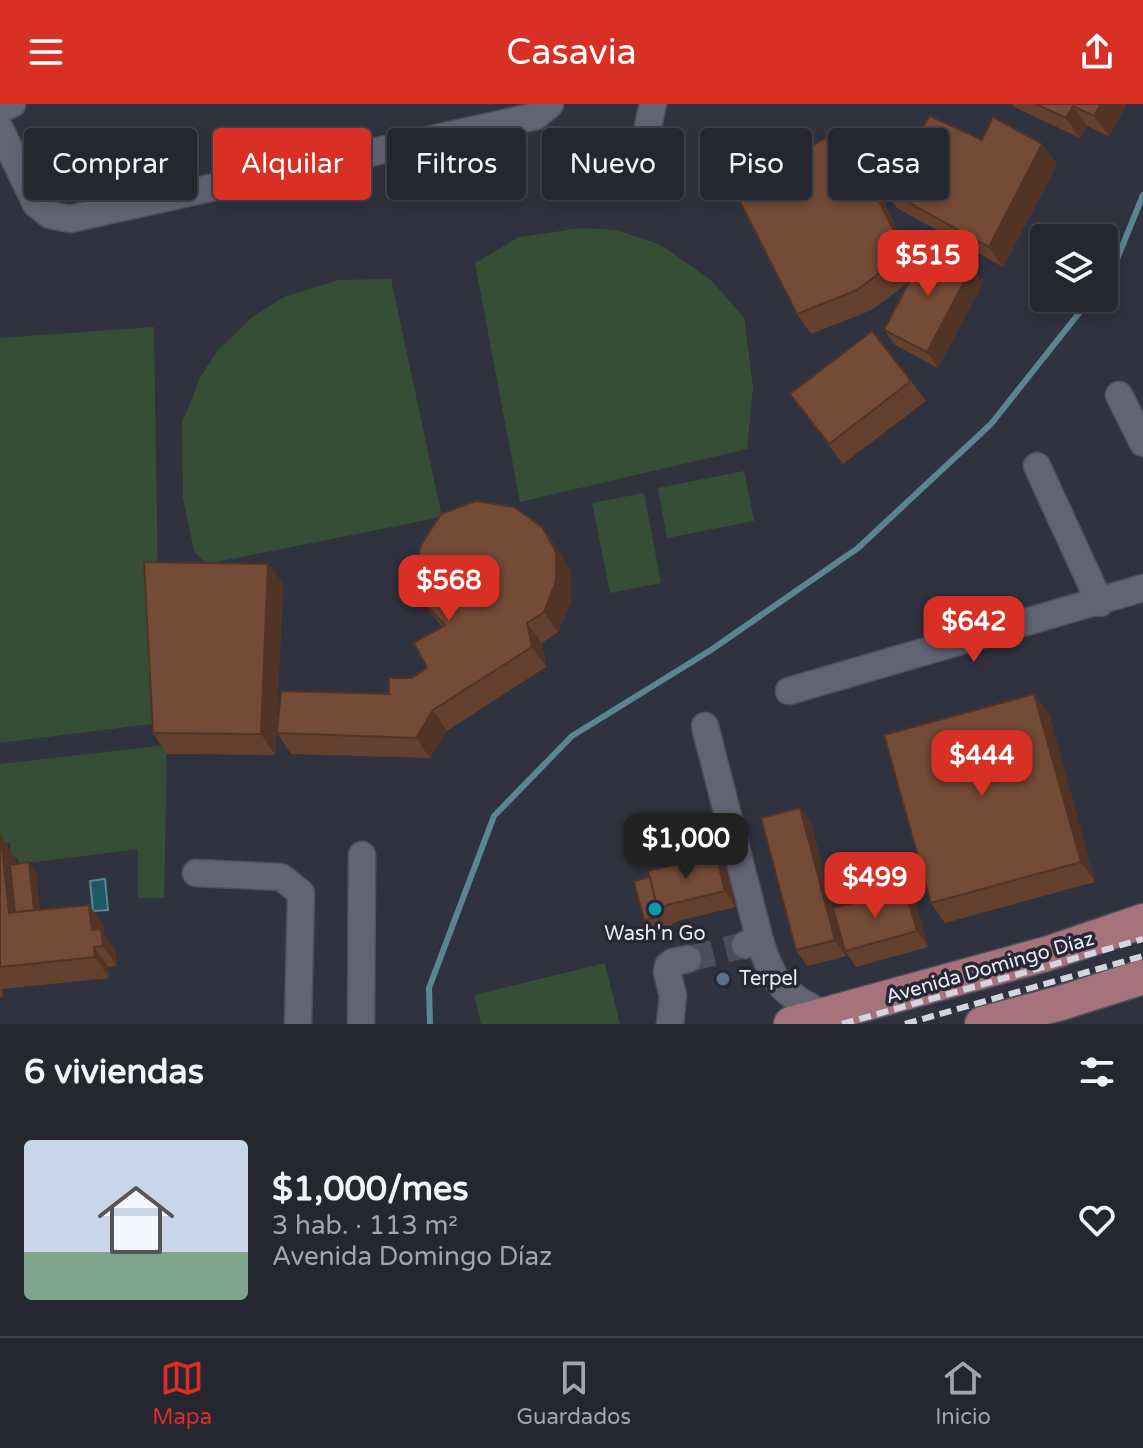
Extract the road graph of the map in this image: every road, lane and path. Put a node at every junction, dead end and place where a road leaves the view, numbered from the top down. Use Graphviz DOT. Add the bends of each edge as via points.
graph roads {
  1 [pos="12,104"];
  2 [pos="550,104"];
  3 [pos="653,104"];
  4 [pos="0,109"];
  5 [pos="648,128"];
  6 [pos="0,129"];
  7 [pos="1119,395"];
  8 [pos="1143,443"];
  9 [pos="1037,466"];
  10 [pos="1143,588"];
  11 [pos="1100,603"];
  12 [pos="789,691"];
  13 [pos="705,726"];
  14 [pos="362,855"];
  15 [pos="196,873"];
  16 [pos="1143,921"];
  17 [pos="688,959"];
  18 [pos="1143,977"];
  19 [pos="826,1016"];
  20 [pos="298,1024"];
  21 [pos="361,1024"];
  22 [pos="670,1024"];
  23 [pos="791,1024"];
  24 [pos="982,1024"];
  1 -- 4 [label="street"];
  2 -- 6 [label="street" via="536,116 70,219 50,215 36,204"];
  3 -- 5 [label="street"];
  7 -- 8 [label="street"];
  9 -- 11 [label="street"];
  10 -- 11 [label="street"];
  11 -- 12 [label="street"];
  13 -- 19 [label="street" via="753,943 779,986"];
  14 -- 21 [label="street"];
  15 -- 20 [label="street" via="281,877 301,893"];
  16 -- 19 [label="main road, Avenida Domingo Díaz"];
  17 -- 22 [label="street" via="668,966"];
  18 -- 24 [label="main road"];
  19 -- 23 [label="main road, Avenida Domingo Díaz"];
}
